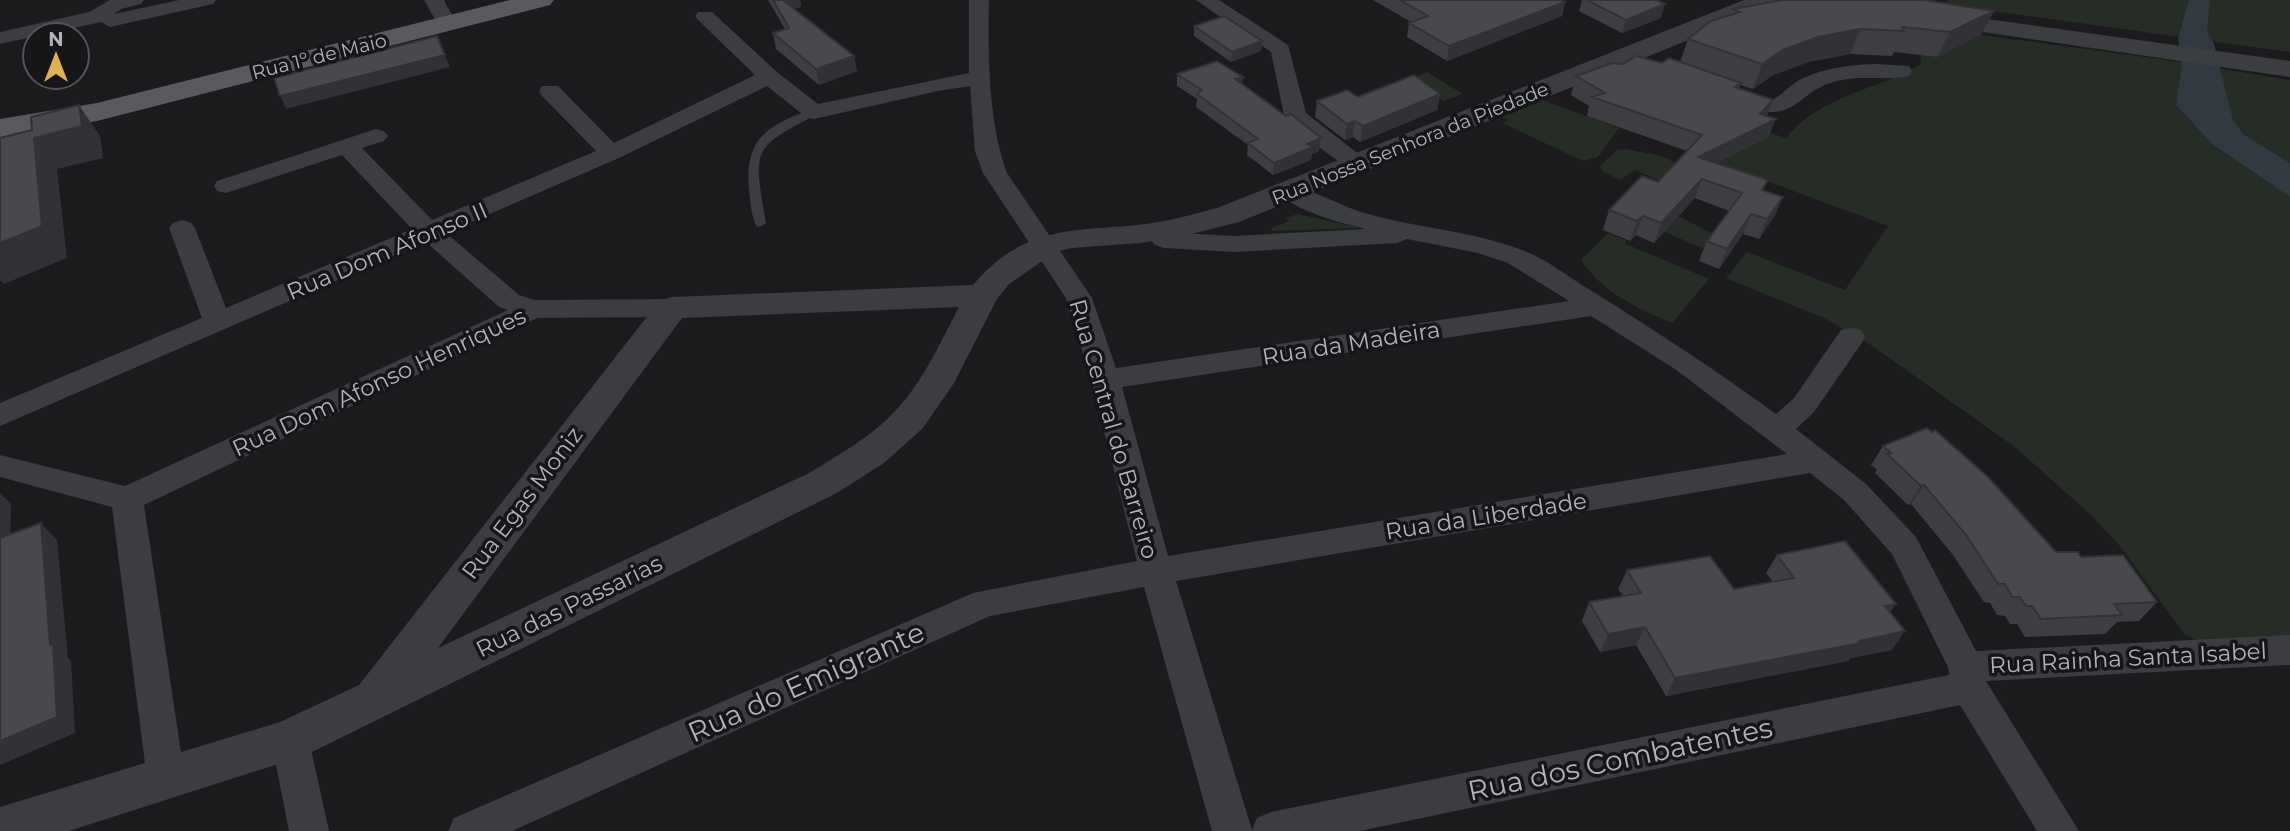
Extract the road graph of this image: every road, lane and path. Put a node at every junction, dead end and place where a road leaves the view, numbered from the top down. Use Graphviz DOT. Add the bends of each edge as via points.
graph roads {
  1 [pos="134,0"];
  2 [pos="206,0"];
  3 [pos="541,0"];
  4 [pos="979,0"];
  5 [pos="1206,0"];
  6 [pos="1766,0"];
  7 [pos="1912,11"];
  8 [pos="440,12"];
  9 [pos="705,16"];
  10 [pos="96,17"];
  11 [pos="0,38"];
  12 [pos="2279,64"];
  13 [pos="1901,71"];
  14 [pos="769,77"];
  15 [pos="981,78"];
  16 [pos="1712,86"];
  17 [pos="550,91"];
  18 [pos="97,112"];
  19 [pos="814,112"];
  20 [pos="0,129"];
  21 [pos="376,136"];
  22 [pos="346,146"];
  23 [pos="0,151"];
  24 [pos="611,153"];
  25 [pos="1357,164"];
  26 [pos="226,186"];
  27 [pos="1291,191"];
  28 [pos="760,223"];
  29 [pos="182,228"];
  30 [pos="430,232"];
  31 [pos="1411,233"];
  32 [pos="1164,240"];
  33 [pos="1044,245"];
  34 [pos="982,295"];
  35 [pos="1597,306"];
  36 [pos="672,307"];
  37 [pos="533,309"];
  38 [pos="218,323"];
  39 [pos="1851,337"];
  40 [pos="1105,380"];
  41 [pos="0,415"];
  42 [pos="1777,429"];
  43 [pos="1816,461"];
  44 [pos="0,466"];
  45 [pos="127,499"];
  46 [pos="1156,571"];
  47 [pos="2290,650"];
  48 [pos="1967,677"];
  49 [pos="374,699"];
  50 [pos="290,740"];
  51 [pos="166,779"];
  52 [pos="0,830"];
  53 [pos="310,831"];
  54 [pos="468,831"];
  55 [pos="1232,831"];
  56 [pos="1271,831"];
  57 [pos="2059,831"];
  1 -- 10 [label="street" via="114,5"];
  2 -- 10 [label="street" via="118,21"];
  3 -- 8 [label="main road, Rua 1º de Maio"];
  4 -- 15 [label="street, Rua Central do Barreiro"];
  5 -- 25 [label="street" via="1281,49 1295,115"];
  6 -- 25 [label="street, Rua Nossa Senhora da Piedade" via="1640,60"];
  7 -- 12 [label="street"];
  8 -- 18 [label="main road, Rua 1º de Maio"];
  9 -- 14 [label="street"];
  10 -- 11 [label="street"];
  13 -- 16 [label="street" via="1837,75 1805,86 1775,106"];
  14 -- 19 [label="street"];
  14 -- 24 [label="street, Rua Dom Afonso II"];
  15 -- 19 [label="street"];
  15 -- 33 [label="street, Rua Central do Barreiro" via="987,151 995,173"];
  17 -- 24 [label="street"];
  18 -- 20 [label="main road, Rua 1º de Maio"];
  18 -- 23 [label="main road, Rua 1º de Maio"];
  19 -- 28 [label="lane" via="767,137 757,148 754,179"];
  20 -- 23 [label="main road" via="8,139"];
  21 -- 22 [label="street"];
  22 -- 26 [label="street"];
  22 -- 30 [label="street"];
  24 -- 30 [label="street, Rua Dom Afonso II"];
  25 -- 27 [label="street, Rua Nossa Senhora da Piedade"];
  27 -- 31 [label="street" via="1310,203"];
  27 -- 33 [label="street, Rua Nossa Senhora da Piedade" via="1180,228"];
  29 -- 38 [label="street"];
  30 -- 37 [label="street" via="509,301"];
  30 -- 38 [label="street, Rua Dom Afonso II"];
  31 -- 32 [label="street" via="1234,244"];
  31 -- 35 [label="street" via="1492,247"];
  33 -- 34 [label="street, Rua das Passarias" via="997,277"];
  33 -- 40 [label="street, Rua Central do Barreiro" via="1079,298"];
  34 -- 36 [label="street, Rua Dom Afonso Henriques"];
  34 -- 49 [label="street, Rua das Passarias" via="936,383 910,419 871,453 800,495"];
  35 -- 40 [label="street, Rua da Madeira"];
  35 -- 42 [label="street"];
  36 -- 37 [label="street, Rua Dom Afonso Henriques"];
  36 -- 49 [label="street, Rua Egas Moniz"];
  37 -- 45 [label="street, Rua Dom Afonso Henriques"];
  38 -- 41 [label="street, Rua Dom Afonso II"];
  39 -- 42 [label="street" via="1804,405"];
  40 -- 46 [label="street, Rua Central do Barreiro"];
  42 -- 43 [label="street"];
  43 -- 46 [label="street, Rua da Liberdade"];
  43 -- 48 [label="street" via="1855,492 1894,533 1924,582"];
  44 -- 45 [label="street"];
  45 -- 51 [label="street"];
  46 -- 54 [label="street, Rua do Emigrante" via="985,603"];
  46 -- 55 [label="street, Rua Central do Barreiro"];
  47 -- 48 [label="street, Rua Rainha Santa Isabel"];
  48 -- 56 [label="street, Rua dos Combatentes"];
  48 -- 57 [label="street"];
  49 -- 50 [label="street, Rua das Passarias"];
  50 -- 51 [label="street, Rua das Passarias"];
  50 -- 53 [label="street"];
  51 -- 52 [label="street, Rua das Passarias"];
}
